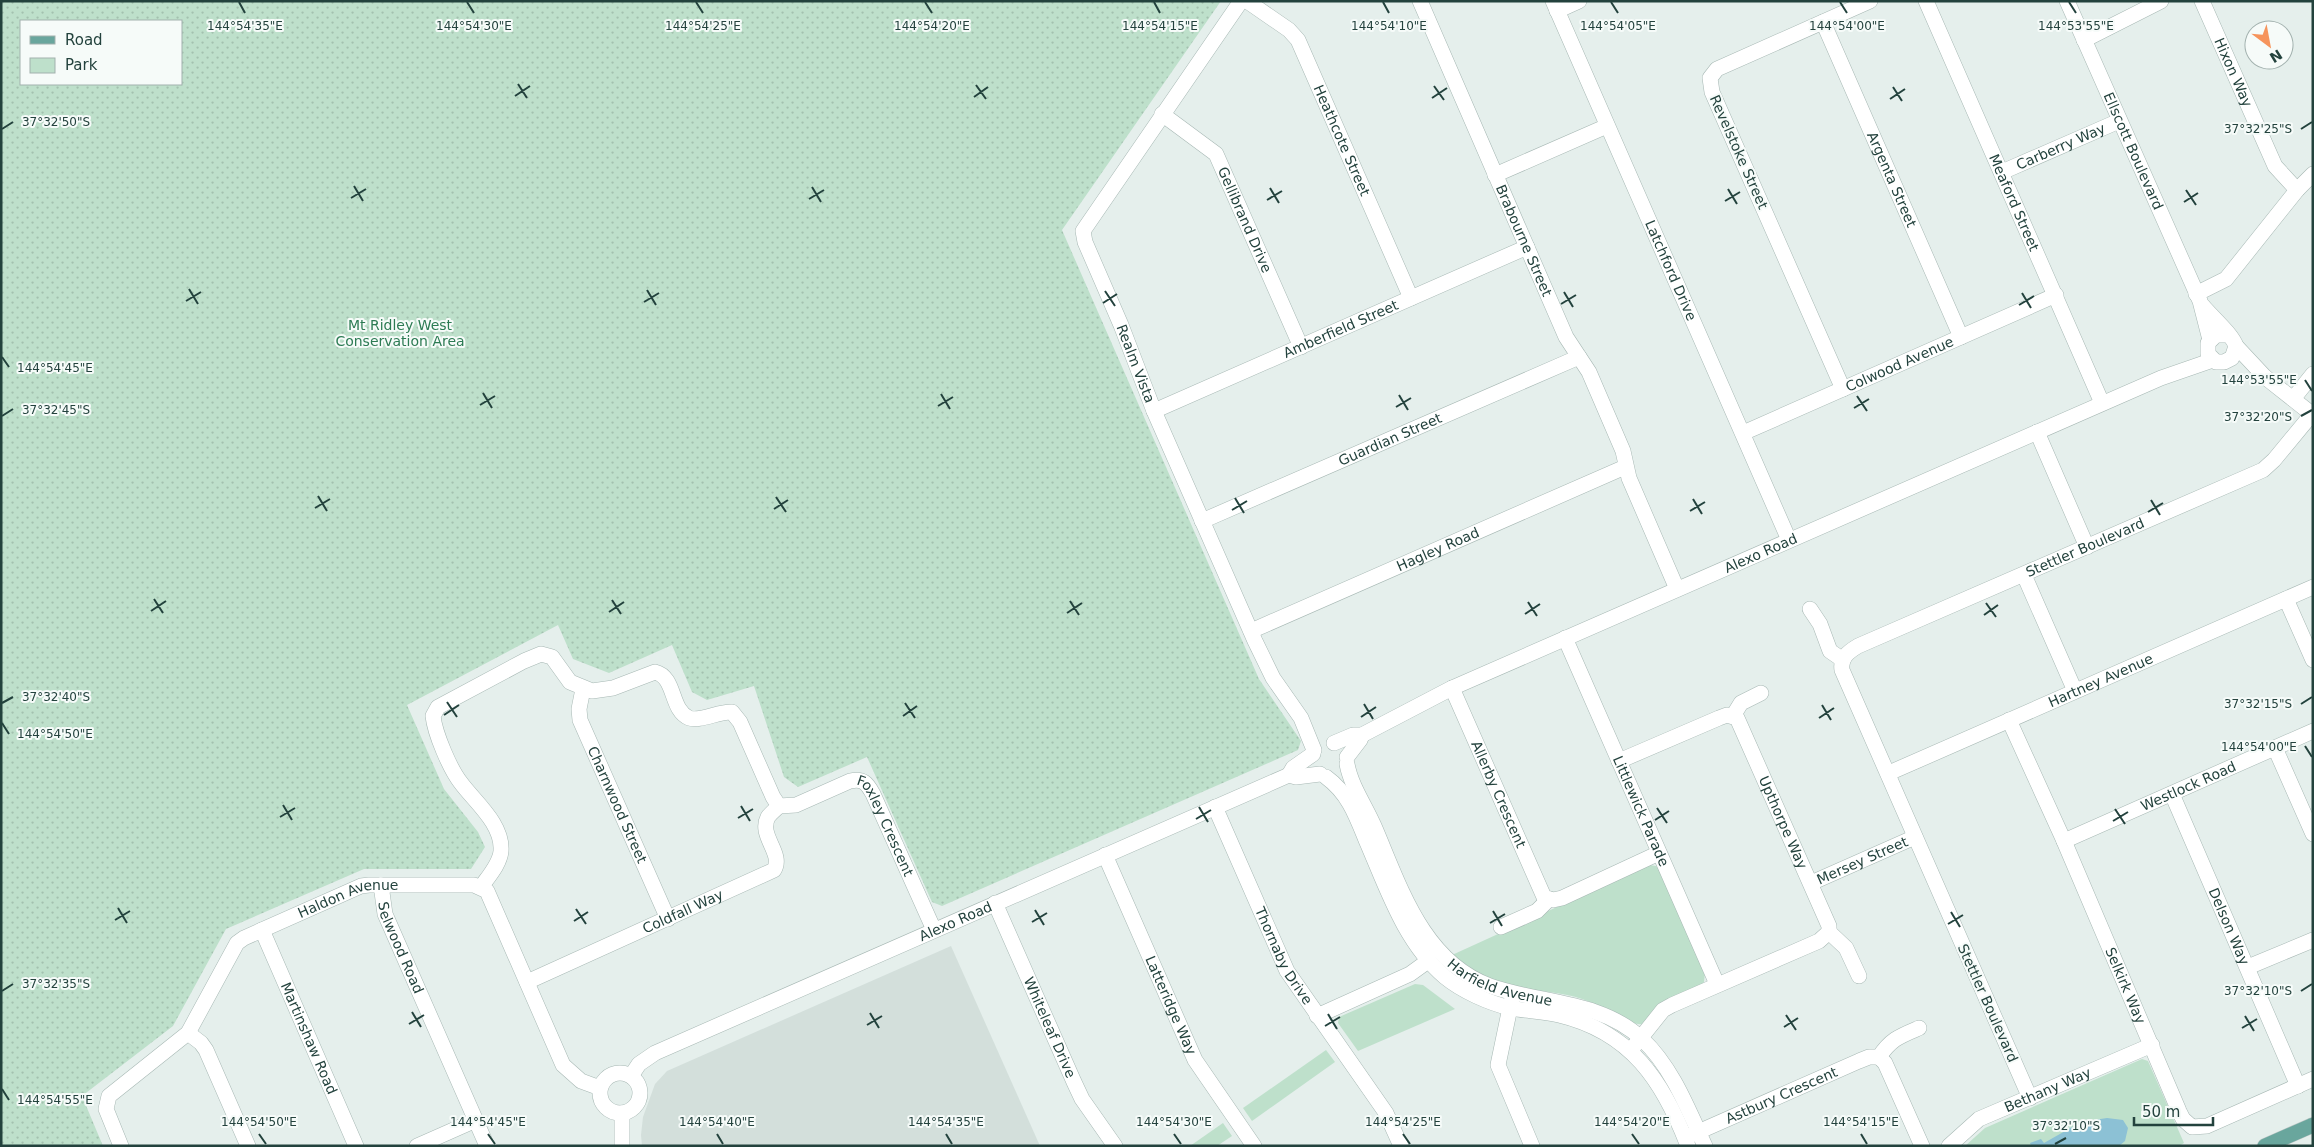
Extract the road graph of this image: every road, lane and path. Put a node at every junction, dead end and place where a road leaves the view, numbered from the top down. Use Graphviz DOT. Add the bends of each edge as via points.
graph roads {
  1 [pos="1241,1"];
  2 [pos="1247,1"];
  3 [pos="1420,1"];
  4 [pos="1579,1"];
  5 [pos="1870,1"];
  6 [pos="1926,1"];
  7 [pos="2067,1"];
  8 [pos="2161,1"];
  9 [pos="2202,1"];
  10 [pos="1555,6"];
  11 [pos="1823,22"];
  12 [pos="2084,40"];
  13 [pos="1162,114"];
  14 [pos="2120,121"];
  15 [pos="1607,126"];
  16 [pos="2002,172"];
  17 [pos="2313,174"];
  18 [pos="1495,175"];
  19 [pos="2297,190"];
  20 [pos="1527,247"];
  21 [pos="2056,295"];
  22 [pos="2198,297"];
  23 [pos="1411,298"];
  24 [pos="1961,337"];
  25 [pos="2232,340"];
  26 [pos="1301,347"];
  27 [pos="2210,350"];
  28 [pos="1579,357"];
  29 [pos="2228,361"];
  30 [pos="2313,374"];
  31 [pos="2265,377"];
  32 [pos="1843,390"];
  33 [pos="2293,399"];
  34 [pos="2102,403"];
  35 [pos="1154,411"];
  36 [pos="2312,414"];
  37 [pos="2037,432"];
  38 [pos="1743,433"];
  39 [pos="1625,467"];
  40 [pos="1202,521"];
  41 [pos="1789,540"];
  42 [pos="2087,547"];
  43 [pos="2024,575"];
  44 [pos="2313,587"];
  45 [pos="1677,589"];
  46 [pos="2286,599"];
  47 [pos="1810,608"];
  48 [pos="1250,631"];
  49 [pos="1565,638"];
  50 [pos="1843,660"];
  51 [pos="2313,660"];
  52 [pos="583,688"];
  53 [pos="1452,688"];
  54 [pos="2075,691"];
  55 [pos="1761,693"];
  56 [pos="1733,716"];
  57 [pos="1301,718"];
  58 [pos="2009,720"];
  59 [pos="2313,732"];
  60 [pos="1362,735"];
  61 [pos="1332,742"];
  62 [pos="2276,748"];
  63 [pos="1314,752"];
  64 [pos="1347,760"];
  65 [pos="1619,761"];
  66 [pos="1889,773"];
  67 [pos="1289,775"];
  68 [pos="1323,775"];
  69 [pos="2172,794"];
  70 [pos="779,806"];
  71 [pos="1215,807"];
  72 [pos="2313,834"];
  73 [pos="1915,837"];
  74 [pos="2064,842"];
  75 [pos="1659,853"];
  76 [pos="1105,855"];
  77 [pos="1810,883"];
  78 [pos="381,885"];
  79 [pos="482,887"];
  80 [pos="1549,899"];
  81 [pos="995,903"];
  82 [pos="668,919"];
  83 [pos="1500,927"];
  84 [pos="262,930"];
  85 [pos="934,930"];
  86 [pos="1829,932"];
  87 [pos="2313,940"];
  88 [pos="1428,961"];
  89 [pos="2248,967"];
  90 [pos="1859,976"];
  91 [pos="527,982"];
  92 [pos="1717,984"];
  93 [pos="1513,992"];
  94 [pos="1509,1008"];
  95 [pos="1317,1016"];
  96 [pos="1919,1028"];
  97 [pos="188,1033"];
  98 [pos="1641,1038"];
  99 [pos="2152,1045"];
  100 [pos="1631,1050"];
  101 [pos="1879,1057"];
  102 [pos="631,1076"];
  103 [pos="2313,1079"];
  104 [pos="2298,1086"];
  105 [pos="600,1088"];
  106 [pos="2030,1098"];
  107 [pos="622,1113"];
  108 [pos="476,1120"];
  109 [pos="2313,1125"];
  110 [pos="1694,1140"];
  111 [pos="121,1146"];
  112 [pos="248,1146"];
  113 [pos="356,1146"];
  114 [pos="417,1146"];
  115 [pos="487,1146"];
  116 [pos="622,1146"];
  117 [pos="1115,1146"];
  118 [pos="1254,1146"];
  119 [pos="1402,1146"];
  120 [pos="1532,1146"];
  121 [pos="1922,1146"];
  122 [pos="1949,1146"];
  123 [pos="2265,1146"];
  1 -- 13 [label="street, Realm Vista"];
  2 -- 23 [label="street, Heathcote Street" via="1298,40"];
  3 -- 18 [label="street, Brabourne Street"];
  4 -- 10 [label="street"];
  5 -- 11 [label="street, Revelstoke Street"];
  6 -- 16 [label="street, Meaford Street"];
  7 -- 12 [label="street, Ellscott Boulevard"];
  8 -- 12 [label="street"];
  9 -- 19 [label="street, Hixon Way" via="2275,166"];
  10 -- 15 [label="street, Latchford Drive"];
  11 -- 24 [label="street, Argenta Street"];
  11 -- 32 [label="street, Revelstoke Street" via="1717,69 1710,78 1710,84"];
  12 -- 14 [label="street, Ellscott Boulevard"];
  13 -- 26 [label="street, Gellibrand Drive" via="1216,154"];
  13 -- 35 [label="street, Realm Vista" via="1083,232"];
  14 -- 16 [label="street, Carberry Way"];
  14 -- 22 [label="street, Ellscott Boulevard"];
  15 -- 18 [label="street"];
  15 -- 38 [label="street, Latchford Drive"];
  16 -- 21 [label="street, Meaford Street"];
  17 -- 19 [label="street"];
  18 -- 20 [label="street, Brabourne Street"];
  19 -- 22 [label="street" via="2226,279"];
  20 -- 23 [label="street, Amberfield Street"];
  20 -- 28 [label="street, Brabourne Street" via="1566,337"];
  21 -- 24 [label="street, Colwood Avenue"];
  21 -- 34 [label="street, Meaford Street"];
  22 -- 25 [label="street, Ellscott Boulevard"];
  22 -- 27 [label="street, Ellscott Boulevard"];
  23 -- 26 [label="street, Amberfield Street"];
  24 -- 32 [label="street, Colwood Avenue"];
  25 -- 27 [label="street" via="2220,334"];
  25 -- 29 [label="street" via="2235,355"];
  25 -- 31 [label="street, Ellscott Boulevard"];
  26 -- 35 [label="street, Amberfield Street"];
  27 -- 29 [label="street" via="2220,363"];
  27 -- 34 [label="street, Alexo Road" via="2161,378"];
  28 -- 39 [label="street, Brabourne Street" via="1589,372 1623,451"];
  28 -- 40 [label="street, Guardian Street"];
  29 -- 31 [label="street, Ellscott Boulevard"];
  30 -- 33 [label="street"];
  31 -- 33 [label="street, Ellscott Boulevard"];
  32 -- 38 [label="street, Colwood Avenue"];
  33 -- 36 [label="street, Ellscott Boulevard"];
  34 -- 37 [label="street, Alexo Road"];
  35 -- 40 [label="street, Realm Vista"];
  36 -- 42 [label="street, Stettler Boulevard" via="2263,470"];
  37 -- 41 [label="street, Alexo Road"];
  37 -- 42 [label="street"];
  38 -- 41 [label="street, Latchford Drive"];
  39 -- 45 [label="street, Brabourne Street"];
  39 -- 48 [label="street, Hagley Road"];
  40 -- 48 [label="street, Realm Vista"];
  41 -- 45 [label="street, Alexo Road"];
  42 -- 43 [label="street, Stettler Boulevard"];
  43 -- 50 [label="street, Stettler Boulevard" via="1858,646"];
  43 -- 54 [label="street"];
  44 -- 46 [label="street, Hartney Avenue"];
  45 -- 49 [label="street, Alexo Road"];
  46 -- 51 [label="street"];
  46 -- 54 [label="street, Hartney Avenue"];
  47 -- 50 [label="street" via="1830,651"];
  48 -- 57 [label="street, Realm Vista" via="1273,678"];
  49 -- 53 [label="street, Alexo Road"];
  49 -- 65 [label="street, Littlewick Parade"];
  50 -- 66 [label="street, Stettler Boulevard" via="1842,670"];
  52 -- 70 [label="street" via="602,691 655,672 666,678 687,717 696,719 732,712 740,722"];
  52 -- 79 [label="street" via="570,682 552,657 541,654 524,660 435,710 433,722 455,775 489,817 500,839 498,861"];
  52 -- 82 [label="street, Charnwood Street" via="580,720"];
  53 -- 60 [label="street, Alexo Road"];
  53 -- 80 [label="street, Allerby Crescent" via="1541,892"];
  54 -- 58 [label="street, Hartney Avenue"];
  55 -- 56 [label="street" via="1741,703"];
  56 -- 65 [label="street" via="1719,718"];
  56 -- 77 [label="street, Upthorpe Way" via="1742,724"];
  57 -- 61 [label="street, Realm Vista"];
  57 -- 63 [label="street, Realm Vista"];
  58 -- 66 [label="street, Hartney Avenue"];
  58 -- 74 [label="street, Selkirk Way"];
  59 -- 62 [label="street, Westlock Road"];
  60 -- 61 [label="street, Alexo Road"];
  60 -- 64 [label="street, Alexo Road"];
  61 -- 63 [label="street" via="1324,743"];
  61 -- 64 [label="street" via="1340,746"];
  62 -- 69 [label="street, Westlock Road"];
  62 -- 72 [label="street"];
  63 -- 67 [label="street, Alexo Road"];
  63 -- 68 [label="street" via="1313,764"];
  64 -- 68 [label="street" via="1341,773"];
  64 -- 93 [label="street, Harfield Avenue" via="1351,780 1408,902 1431,941 1456,966 1476,979"];
  65 -- 75 [label="street, Littlewick Parade"];
  66 -- 73 [label="street, Stettler Boulevard"];
  67 -- 68 [label="street, Alexo Road"];
  67 -- 71 [label="street, Alexo Road"];
  68 -- 88 [label="street, Harfield Avenue" via="1338,786 1352,806 1400,918"];
  69 -- 74 [label="street, Westlock Road"];
  69 -- 89 [label="street, Delson Way"];
  70 -- 82 [label="street, Coldfall Way" via="768,817 766,825 777,862 774,870"];
  70 -- 85 [label="street, Foxley Crescent" via="796,805 850,781 866,783"];
  71 -- 76 [label="street, Alexo Road"];
  71 -- 95 [label="street, Thornaby Drive" via="1287,970"];
  73 -- 77 [label="street, Mersey Street"];
  73 -- 106 [label="street, Stettler Boulevard"];
  74 -- 99 [label="street, Selkirk Way"];
  75 -- 80 [label="street" via="1562,898"];
  75 -- 92 [label="street, Littlewick Parade"];
  76 -- 81 [label="street, Alexo Road"];
  76 -- 118 [label="street, Latteridge Way" via="1195,1060"];
  77 -- 86 [label="street, Upthorpe Way" via="1828,921"];
  78 -- 79 [label="street, Haldon Avenue"];
  78 -- 84 [label="street, Haldon Avenue" via="361,886"];
  78 -- 108 [label="street, Selwood Road" via="384,914"];
  79 -- 91 [label="street" via="491,899"];
  80 -- 83 [label="street" via="1537,911"];
  81 -- 85 [label="street, Alexo Road"];
  81 -- 117 [label="street, Whiteleaf Drive" via="1074,1082"];
  82 -- 91 [label="street, Coldfall Way"];
  84 -- 97 [label="street, Haldon Avenue" via="237,943"];
  84 -- 113 [label="street, Martinshaw Road"];
  85 -- 102 [label="street, Alexo Road" via="655,1053"];
  86 -- 90 [label="street, Upthorpe Way" via="1846,948"];
  86 -- 92 [label="street" via="1819,941"];
  87 -- 89 [label="street"];
  88 -- 94 [label="street, Harfield Avenue" via="1474,994"];
  88 -- 95 [label="street" via="1410,974"];
  89 -- 104 [label="street, Delson Way"];
  91 -- 105 [label="street" via="563,1065 581,1081"];
  92 -- 98 [label="street" via="1664,1010"];
  93 -- 94 [label="street"];
  93 -- 98 [label="street, Harfield Avenue" via="1593,1011 1622,1024"];
  94 -- 100 [label="street, Harfield Avenue" via="1586,1023"];
  94 -- 120 [label="street" via="1498,1065"];
  95 -- 119 [label="street, Thornaby Drive" via="1386,1113"];
  96 -- 101 [label="street" via="1889,1043"];
  97 -- 111 [label="street, Haldon Avenue" via="109,1096 106,1109"];
  97 -- 112 [label="street" via="206,1050"];
  98 -- 100 [label="street"];
  98 -- 110 [label="street, Harfield Avenue" via="1666,1067"];
  99 -- 104 [label="street, Selkirk Way" via="2183,1119 2192,1128 2207,1126"];
  99 -- 106 [label="street, Bethany Way"];
  100 -- 110 [label="street, Harfield Avenue" via="1658,1082"];
  101 -- 110 [label="street, Astbury Crescent" via="1858,1061"];
  101 -- 121 [label="street" via="1885,1063"];
  102 -- 105 [label="street" via="623,1073 609,1076"];
  102 -- 107 [label="street" via="637,1082 639,1097 630,1110"];
  103 -- 104 [label="street, Selkirk Way"];
  105 -- 107 [label="street" via="600,1096 608,1108"];
  106 -- 122 [label="street, Bethany Way" via="1979,1119"];
  107 -- 116 [label="street"];
  108 -- 114 [label="street"];
  108 -- 115 [label="street, Selwood Road"];
  109 -- 123 [label="main road"];
}
